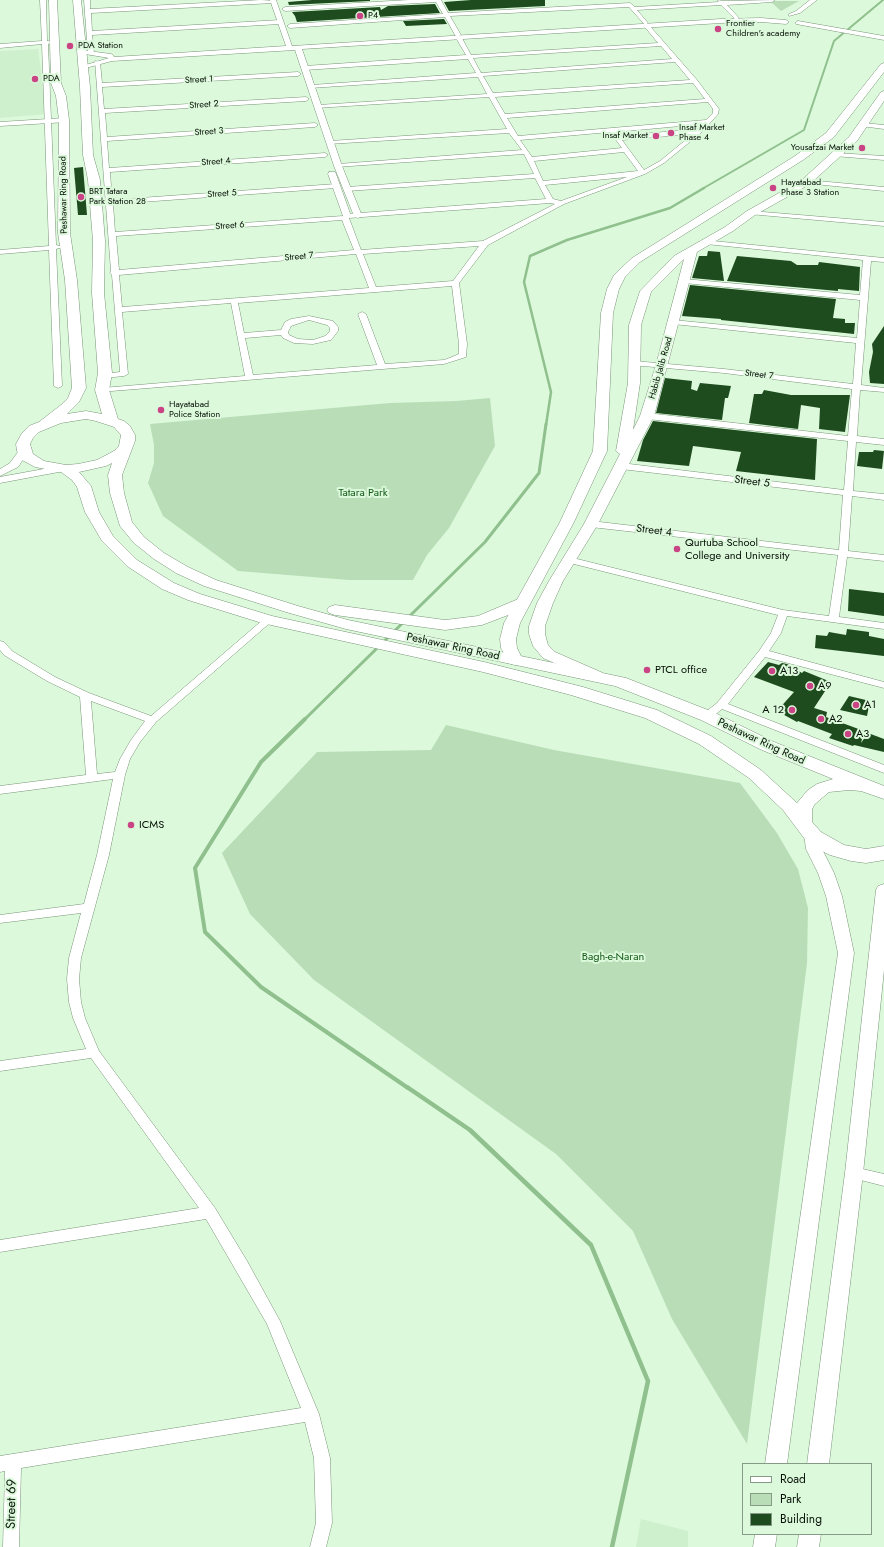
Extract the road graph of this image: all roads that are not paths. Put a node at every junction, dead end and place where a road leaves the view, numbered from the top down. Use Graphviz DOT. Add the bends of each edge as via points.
graph roads {
  1 [pos="51,0"];
  2 [pos="77,0"];
  3 [pos="87,0"];
  4 [pos="273,0"];
  5 [pos="282,0"];
  6 [pos="437,0"];
  7 [pos="772,0"];
  8 [pos="814,0"];
  9 [pos="821,0"];
  10 [pos="721,2"];
  11 [pos="629,4"];
  12 [pos="88,11"];
  13 [pos="447,15"];
  14 [pos="287,18"];
  15 [pos="736,18"];
  16 [pos="787,18"];
  17 [pos="806,18"];
  18 [pos="280,22"];
  19 [pos="646,24"];
  20 [pos="798,24"];
  21 [pos="826,27"];
  22 [pos="89,33"];
  23 [pos="884,34"];
  24 [pos="459,36"];
  25 [pos="884,38"];
  26 [pos="50,43"];
  27 [pos="663,44"];
  28 [pos="0,46"];
  29 [pos="293,46"];
  30 [pos="86,52"];
  31 [pos="471,57"];
  32 [pos="677,60"];
  33 [pos="97,62"];
  34 [pos="884,66"];
  35 [pos="82,67"];
  36 [pos="305,68"];
  37 [pos="298,74"];
  38 [pos="481,76"];
  39 [pos="695,81"];
  40 [pos="99,85"];
  41 [pos="312,87"];
  42 [pos="492,94"];
  43 [pos="882,98"];
  44 [pos="710,100"];
  45 [pos="308,102"];
  46 [pos="318,107"];
  47 [pos="101,111"];
  48 [pos="504,116"];
  49 [pos="64,120"];
  50 [pos="49,121"];
  51 [pos="709,122"];
  52 [pos="0,124"];
  53 [pos="863,125"];
  54 [pos="884,127"];
  55 [pos="316,128"];
  56 [pos="611,129"];
  57 [pos="511,131"];
  58 [pos="700,131"];
  59 [pos="516,138"];
  60 [pos="617,138"];
  61 [pos="104,139"];
  62 [pos="329,139"];
  63 [pos="626,150"];
  64 [pos="526,152"];
  65 [pos="836,155"];
  66 [pos="326,158"];
  67 [pos="884,158"];
  68 [pos="530,159"];
  69 [pos="338,166"];
  70 [pos="107,170"];
  71 [pos="643,173"];
  72 [pos="539,179"];
  73 [pos="806,182"];
  74 [pos="336,186"];
  75 [pos="884,189"];
  76 [pos="347,190"];
  77 [pos="550,201"];
  78 [pos="108,202"];
  79 [pos="562,203"];
  80 [pos="752,213"];
  81 [pos="358,216"];
  82 [pos="346,217"];
  83 [pos="884,224"];
  84 [pos="112,234"];
  85 [pos="706,242"];
  86 [pos="485,243"];
  87 [pos="66,247"];
  88 [pos="53,248"];
  89 [pos="692,250"];
  90 [pos="0,252"];
  91 [pos="358,252"];
  92 [pos="867,258"];
  93 [pos="884,260"];
  94 [pos="114,273"];
  95 [pos="684,281"];
  96 [pos="455,282"];
  97 [pos="373,288"];
  98 [pos="864,298"];
  99 [pos="234,300"];
  100 [pos="119,310"];
  101 [pos="362,314"];
  102 [pos="673,322"];
  103 [pos="284,332"];
  104 [pos="241,336"];
  105 [pos="860,341"];
  106 [pos="634,363"];
  107 [pos="662,365"];
  108 [pos="382,368"];
  109 [pos="104,376"];
  110 [pos="249,378"];
  111 [pos="58,386"];
  112 [pos="856,387"];
  113 [pos="102,390"];
  114 [pos="884,390"];
  115 [pos="647,416"];
  116 [pos="111,420"];
  117 [pos="45,423"];
  118 [pos="851,439"];
  119 [pos="600,442"];
  120 [pos="625,442"];
  121 [pos="884,442"];
  122 [pos="125,448"];
  123 [pos="24,452"];
  124 [pos="620,466"];
  125 [pos="63,469"];
  126 [pos="0,473"];
  127 [pos="0,480"];
  128 [pos="847,493"];
  129 [pos="884,497"];
  130 [pos="591,524"];
  131 [pos="843,553"];
  132 [pos="884,558"];
  133 [pos="569,560"];
  134 [pos="522,602"];
  135 [pos="783,614"];
  136 [pos="834,619"];
  137 [pos="268,620"];
  138 [pos="345,624"];
  139 [pos="884,626"];
  140 [pos="0,644"];
  141 [pos="447,652"];
  142 [pos="763,653"];
  143 [pos="515,660"];
  144 [pos="597,676"];
  145 [pos="884,685"];
  146 [pos="85,695"];
  147 [pos="721,704"];
  148 [pos="651,714"];
  149 [pos="707,716"];
  150 [pos="152,720"];
  151 [pos="884,768"];
  152 [pos="119,775"];
  153 [pos="92,779"];
  154 [pos="863,785"];
  155 [pos="0,790"];
  156 [pos="884,793"];
  157 [pos="808,828"];
  158 [pos="884,853"];
  159 [pos="884,890"];
  160 [pos="88,908"];
  161 [pos="0,919"];
  162 [pos="94,1053"];
  163 [pos="0,1066"];
  164 [pos="854,1173"];
  165 [pos="884,1180"];
  166 [pos="210,1212"];
  167 [pos="0,1246"];
  168 [pos="311,1414"];
  169 [pos="6,1463"];
  170 [pos="776,1463"];
  171 [pos="818,1463"];
  172 [pos="766,1535"];
  173 [pos="810,1535"];
  174 [pos="12,1547"];
  175 [pos="318,1547"];
  176 [pos="764,1547"];
  177 [pos="808,1547"];
  1 -- 26 [label="highway, Peshawar Ring Road"];
  2 -- 30 [label="highway"];
  3 -- 12 [label="street"];
  4 -- 12 [label="street"];
  4 -- 18 [label="street"];
  5 -- 14 [label="street"];
  6 -- 13 [label="street"];
  6 -- 14 [label="street"];
  7 -- 10 [label="street"];
  8 -- 16 [label="street"];
  9 -- 17 [label="street"];
  10 -- 11 [label="street"];
  10 -- 15 [label="street"];
  11 -- 13 [label="street"];
  11 -- 19 [label="street"];
  12 -- 22 [label="street"];
  13 -- 14 [label="street"];
  13 -- 24 [label="street"];
  14 -- 29 [label="street"];
  15 -- 16 [label="street"];
  15 -- 19 [label="street"];
  16 -- 17 [label="street"];
  16 -- 19 [label="street"];
  16 -- 20 [label="street"];
  17 -- 20 [label="street" via="805,22"];
  17 -- 21 [label="street"];
  18 -- 22 [label="street"];
  18 -- 29 [label="street"];
  19 -- 24 [label="street"];
  19 -- 27 [label="street"];
  20 -- 21 [label="street"];
  21 -- 23 [label="street"];
  21 -- 25 [label="street"];
  22 -- 30 [label="street"];
  24 -- 29 [label="street"];
  24 -- 31 [label="street"];
  26 -- 28 [label="street"];
  26 -- 49 [label="highway, Peshawar Ring Road"];
  26 -- 50 [label="street"];
  27 -- 31 [label="street"];
  27 -- 32 [label="street"];
  29 -- 30 [label="street" via="111,56"];
  29 -- 33 [label="street"];
  29 -- 36 [label="street"];
  29 -- 37 [label="street"];
  30 -- 35 [label="highway"];
  31 -- 36 [label="street"];
  31 -- 38 [label="street"];
  32 -- 38 [label="street"];
  32 -- 39 [label="street"];
  33 -- 35 [label="street"];
  33 -- 40 [label="street"];
  34 -- 119 [label="main road" via="830,135 800,158 636,260 620,275 607,313"];
  35 -- 109 [label="highway" via="88,155 94,180 99,241 98,293"];
  36 -- 41 [label="street"];
  37 -- 40 [label="street, Street 1"];
  37 -- 45 [label="street"];
  38 -- 41 [label="street"];
  38 -- 42 [label="street"];
  39 -- 42 [label="street"];
  39 -- 44 [label="street"];
  40 -- 47 [label="street"];
  41 -- 46 [label="street"];
  42 -- 46 [label="street"];
  42 -- 48 [label="street"];
  43 -- 53 [label="main road"];
  44 -- 48 [label="street"];
  44 -- 51 [label="street" via="716,113"];
  45 -- 47 [label="street, Street 2"];
  46 -- 62 [label="street"];
  47 -- 61 [label="street"];
  48 -- 57 [label="street"];
  49 -- 50 [label="street"];
  49 -- 87 [label="highway, Peshawar Ring Road"];
  50 -- 52 [label="street"];
  50 -- 88 [label="street"];
  51 -- 56 [label="street"];
  51 -- 58 [label="street"];
  53 -- 54 [label="street"];
  53 -- 65 [label="main road"];
  55 -- 61 [label="street, Street 3"];
  55 -- 62 [label="street"];
  56 -- 59 [label="street"];
  56 -- 60 [label="street"];
  57 -- 59 [label="street"];
  57 -- 62 [label="street"];
  58 -- 60 [label="street"];
  58 -- 71 [label="street" via="662,162"];
  59 -- 64 [label="street"];
  60 -- 63 [label="street"];
  61 -- 70 [label="street"];
  62 -- 69 [label="street"];
  63 -- 68 [label="street"];
  63 -- 71 [label="street"];
  64 -- 68 [label="street"];
  64 -- 69 [label="street"];
  65 -- 67 [label="street"];
  65 -- 73 [label="main road"];
  66 -- 70 [label="street, Street 4"];
  66 -- 74 [label="street"];
  68 -- 72 [label="street"];
  69 -- 76 [label="street"];
  70 -- 78 [label="street"];
  71 -- 72 [label="street"];
  71 -- 79 [label="street"];
  72 -- 76 [label="street"];
  72 -- 77 [label="street"];
  73 -- 75 [label="street"];
  73 -- 80 [label="main road"];
  74 -- 78 [label="street, Street 5"];
  74 -- 82 [label="street"];
  76 -- 81 [label="street"];
  77 -- 79 [label="street, Street 6"];
  77 -- 81 [label="street, Street 6"];
  78 -- 84 [label="street"];
  79 -- 86 [label="street"];
  80 -- 83 [label="street"];
  80 -- 85 [label="main road"];
  81 -- 82 [label="street, Street 6"];
  82 -- 84 [label="street, Street 6"];
  82 -- 91 [label="street"];
  84 -- 94 [label="street"];
  85 -- 89 [label="main road"];
  85 -- 92 [label="street"];
  86 -- 91 [label="street, Street 7"];
  86 -- 96 [label="street"];
  87 -- 88 [label="street"];
  87 -- 117 [label="highway, Peshawar Ring Road" via="71,280 78,388 74,399 66,408"];
  88 -- 90 [label="street"];
  88 -- 111 [label="street"];
  89 -- 95 [label="main road, Habib Jalib Road"];
  89 -- 106 [label="main road" via="672,264 646,291 635,325"];
  91 -- 94 [label="street, Street 7"];
  91 -- 97 [label="street"];
  92 -- 93 [label="street"];
  92 -- 98 [label="street"];
  94 -- 100 [label="street"];
  95 -- 98 [label="street"];
  95 -- 102 [label="main road, Habib Jalib Road"];
  96 -- 97 [label="street"];
  96 -- 108 [label="street" via="463,355 444,362"];
  97 -- 99 [label="street"];
  98 -- 105 [label="street"];
  99 -- 100 [label="street"];
  99 -- 104 [label="street"];
  100 -- 109 [label="street" via="124,374"];
  101 -- 108 [label="street"];
  102 -- 105 [label="street"];
  102 -- 107 [label="main road, Habib Jalib Road"];
  103 -- 103 [label="street" via="291,339 313,342 328,338 334,327 330,323 309,318 294,321 284,328"];
  103 -- 104 [label="street"];
  104 -- 110 [label="street"];
  105 -- 112 [label="street"];
  106 -- 107 [label="street, Street 7"];
  106 -- 120 [label="main road" via="634,383"];
  107 -- 112 [label="street, Street 7"];
  107 -- 115 [label="main road, Habib Jalib Road"];
  108 -- 110 [label="street"];
  109 -- 113 [label="highway"];
  110 -- 113 [label="street"];
  112 -- 114 [label="street, Street 7"];
  112 -- 118 [label="street"];
  113 -- 116 [label="highway"];
  115 -- 118 [label="street"];
  115 -- 124 [label="main road, Habib Jalib Road"];
  116 -- 117 [label="highway" via="99,416 72,416"];
  116 -- 122 [label="highway" via="125,429 128,435"];
  117 -- 123 [label="highway, Peshawar Ring Road" via="27,436 23,444"];
  118 -- 121 [label="street"];
  118 -- 128 [label="street"];
  119 -- 120 [label="main road"];
  119 -- 134 [label="main road" via="600,451 567,522"];
  120 -- 124 [label="main road"];
  122 -- 125 [label="highway" via="102,463"];
  122 -- 138 [label="highway" via="116,475 117,493 125,523 159,556 210,583"];
  123 -- 125 [label="highway" via="37,463"];
  123 -- 126 [label="street" via="14,465"];
  124 -- 128 [label="street, Street 5"];
  124 -- 130 [label="main road, Habib Jalib Road"];
  125 -- 127 [label="street"];
  125 -- 137 [label="highway, Peshawar Ring Road" via="77,477 84,486 92,512 108,538 132,563 168,586 194,597"];
  128 -- 129 [label="street, Street 5"];
  128 -- 131 [label="street"];
  130 -- 131 [label="street, Street 4"];
  130 -- 133 [label="main road, Habib Jalib Road"];
  131 -- 132 [label="street, Street 4"];
  131 -- 136 [label="street"];
  133 -- 135 [label="street"];
  133 -- 144 [label="main road, Habib Jalib Road" via="545,603 539,618 537,634 541,646 549,656"];
  134 -- 138 [label="highway" via="501,613 464,623"];
  134 -- 143 [label="main road" via="508,639"];
  135 -- 136 [label="street"];
  135 -- 142 [label="street" via="776,633"];
  136 -- 139 [label="street"];
  137 -- 138 [label="highway, Peshawar Ring Road"];
  137 -- 150 [label="street"];
  138 -- 141 [label="highway, Peshawar Ring Road"];
  140 -- 146 [label="street" via="8,653 51,679"];
  141 -- 143 [label="highway, Peshawar Ring Road"];
  141 -- 148 [label="highway, Peshawar Ring Road"];
  142 -- 145 [label="street"];
  142 -- 147 [label="street"];
  143 -- 144 [label="highway, Peshawar Ring Road"];
  143 -- 148 [label="highway" via="521,667 532,672 588,684 622,696"];
  144 -- 149 [label="highway, Peshawar Ring Road" via="632,686"];
  146 -- 150 [label="street"];
  146 -- 153 [label="street"];
  147 -- 149 [label="street"];
  147 -- 151 [label="street"];
  148 -- 157 [label="highway, Peshawar Ring Road" via="690,732 729,755 766,784"];
  149 -- 154 [label="highway, Peshawar Ring Road" via="768,746"];
  150 -- 152 [label="street" via="136,740"];
  152 -- 153 [label="street"];
  152 -- 160 [label="street"];
  153 -- 155 [label="street"];
  154 -- 156 [label="highway, Peshawar Ring Road"];
  154 -- 157 [label="highway" via="835,785 814,794 803,809"];
  157 -- 158 [label="highway, Peshawar Ring Road" via="825,844 851,854 866,856"];
  157 -- 170 [label="main road" via="834,896 846,953"];
  159 -- 164 [label="main road"];
  160 -- 161 [label="street"];
  160 -- 162 [label="street" via="75,958 73,979 79,1018"];
  162 -- 163 [label="street"];
  162 -- 166 [label="street"];
  164 -- 165 [label="street"];
  164 -- 171 [label="main road"];
  166 -- 167 [label="street"];
  166 -- 168 [label="street" via="273,1321"];
  168 -- 169 [label="street"];
  168 -- 175 [label="street" via="322,1458 324,1523"];
  169 -- 174 [label="street, Street 69"];
  172 -- 176 [label="main road"];
  173 -- 177 [label="main road"];
}
